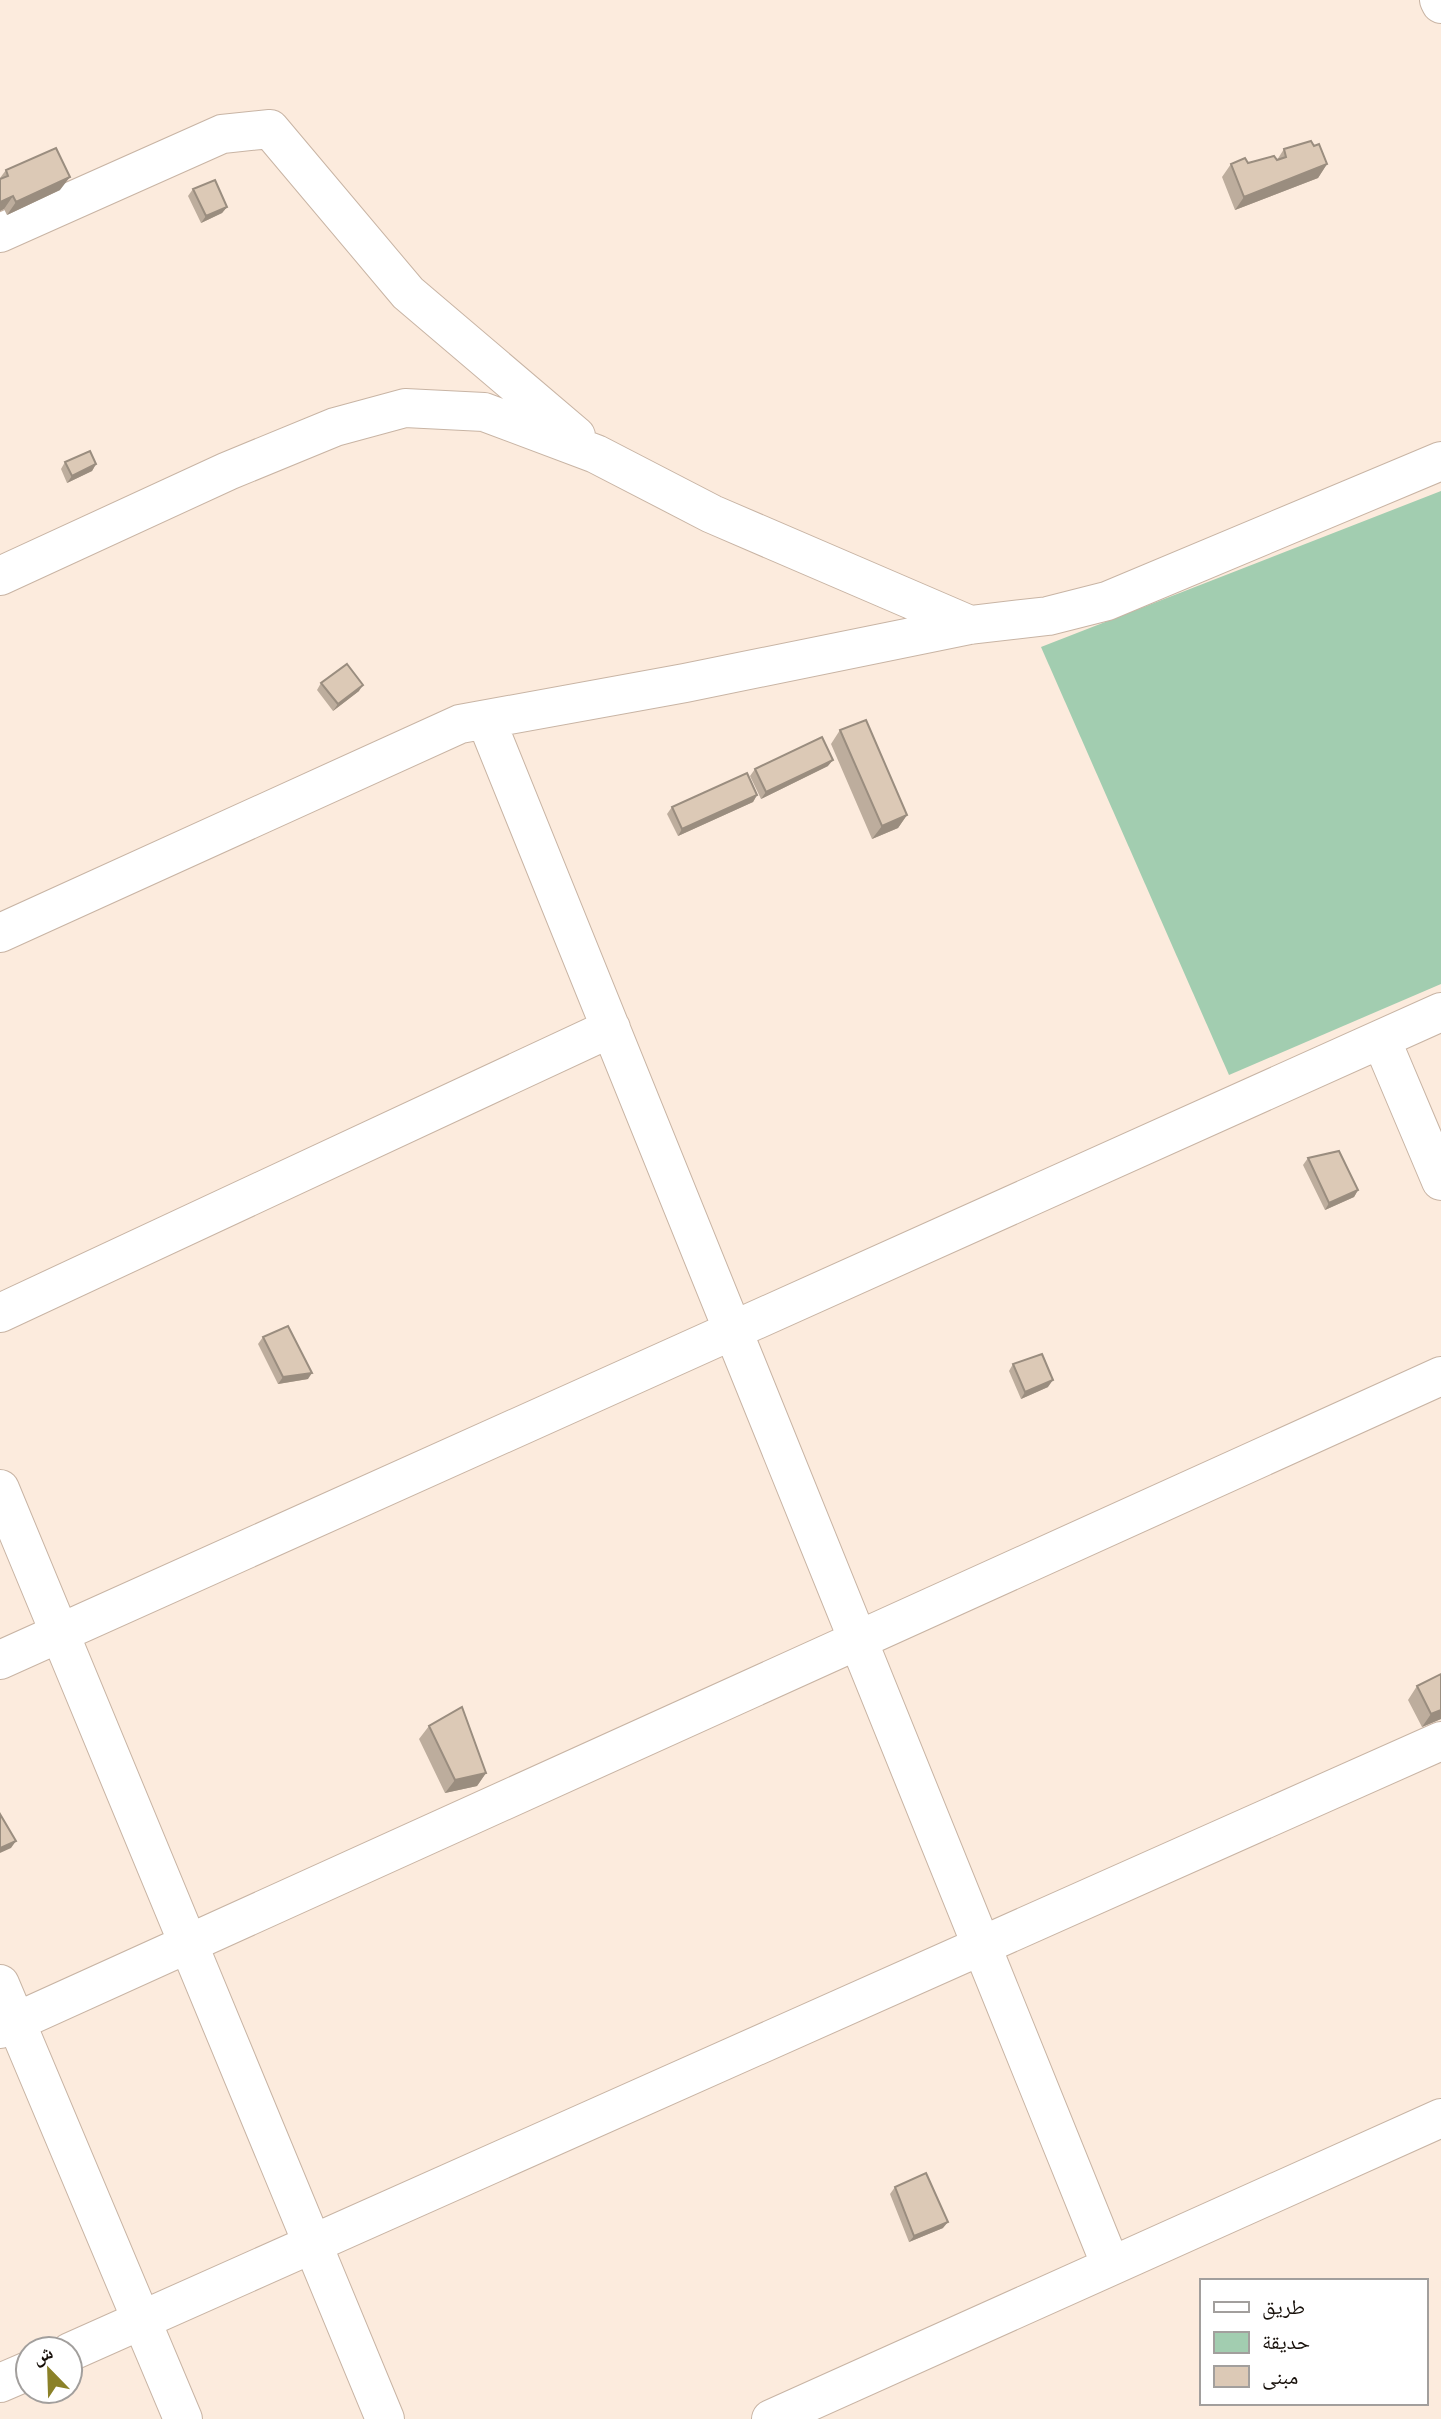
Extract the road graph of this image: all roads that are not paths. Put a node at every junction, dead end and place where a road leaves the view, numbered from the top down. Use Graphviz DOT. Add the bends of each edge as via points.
graph roads {
  1 [pos="0,233"];
  2 [pos="596,454"];
  3 [pos="1441,461"];
  4 [pos="0,576"];
  5 [pos="970,625"];
  6 [pos="486,720"];
  7 [pos="0,933"];
  8 [pos="1441,1012"];
  9 [pos="611,1028"];
  10 [pos="1381,1039"];
  11 [pos="1441,1181"];
  12 [pos="0,1313"];
  13 [pos="733,1330"];
  14 [pos="1441,1376"];
  15 [pos="0,1489"];
  16 [pos="60,1633"];
  17 [pos="858,1640"];
  18 [pos="0,1660"];
  19 [pos="1441,1741"];
  20 [pos="188,1943"];
  21 [pos="981,1946"];
  22 [pos="0,1984"];
  23 [pos="8,2025"];
  24 [pos="1441,2118"];
  25 [pos="313,2244"];
  26 [pos="1111,2266"];
  27 [pos="141,2320"];
  28 [pos="84,2346"];
  29 [pos="183,2419"];
  30 [pos="385,2419"];
  31 [pos="771,2419"];
  1 -- 2 [label="street" via="222,134 270,128 408,292"];
  2 -- 4 [label="street" via="484,412 405,408 335,427 228,471"];
  2 -- 5 [label="street" via="712,514"];
  3 -- 5 [label="street" via="1107,601 1048,616"];
  5 -- 6 [label="street"];
  6 -- 7 [label="street" via="460,724"];
  6 -- 9 [label="street"];
  8 -- 10 [label="street"];
  9 -- 12 [label="street"];
  9 -- 13 [label="street"];
  10 -- 11 [label="street"];
  10 -- 13 [label="street"];
  13 -- 16 [label="street"];
  13 -- 17 [label="street"];
  14 -- 17 [label="street"];
  15 -- 16 [label="street"];
  16 -- 18 [label="street"];
  16 -- 20 [label="street"];
  17 -- 20 [label="street"];
  17 -- 21 [label="street"];
  19 -- 21 [label="street"];
  20 -- 23 [label="street"];
  20 -- 25 [label="street"];
  21 -- 25 [label="street"];
  21 -- 26 [label="street"];
  22 -- 23 [label="street"];
  23 -- 27 [label="street"];
  24 -- 26 [label="street"];
  25 -- 27 [label="street"];
  25 -- 30 [label="street"];
  26 -- 31 [label="street"];
  27 -- 28 [label="street"];
  27 -- 29 [label="street"];
}
